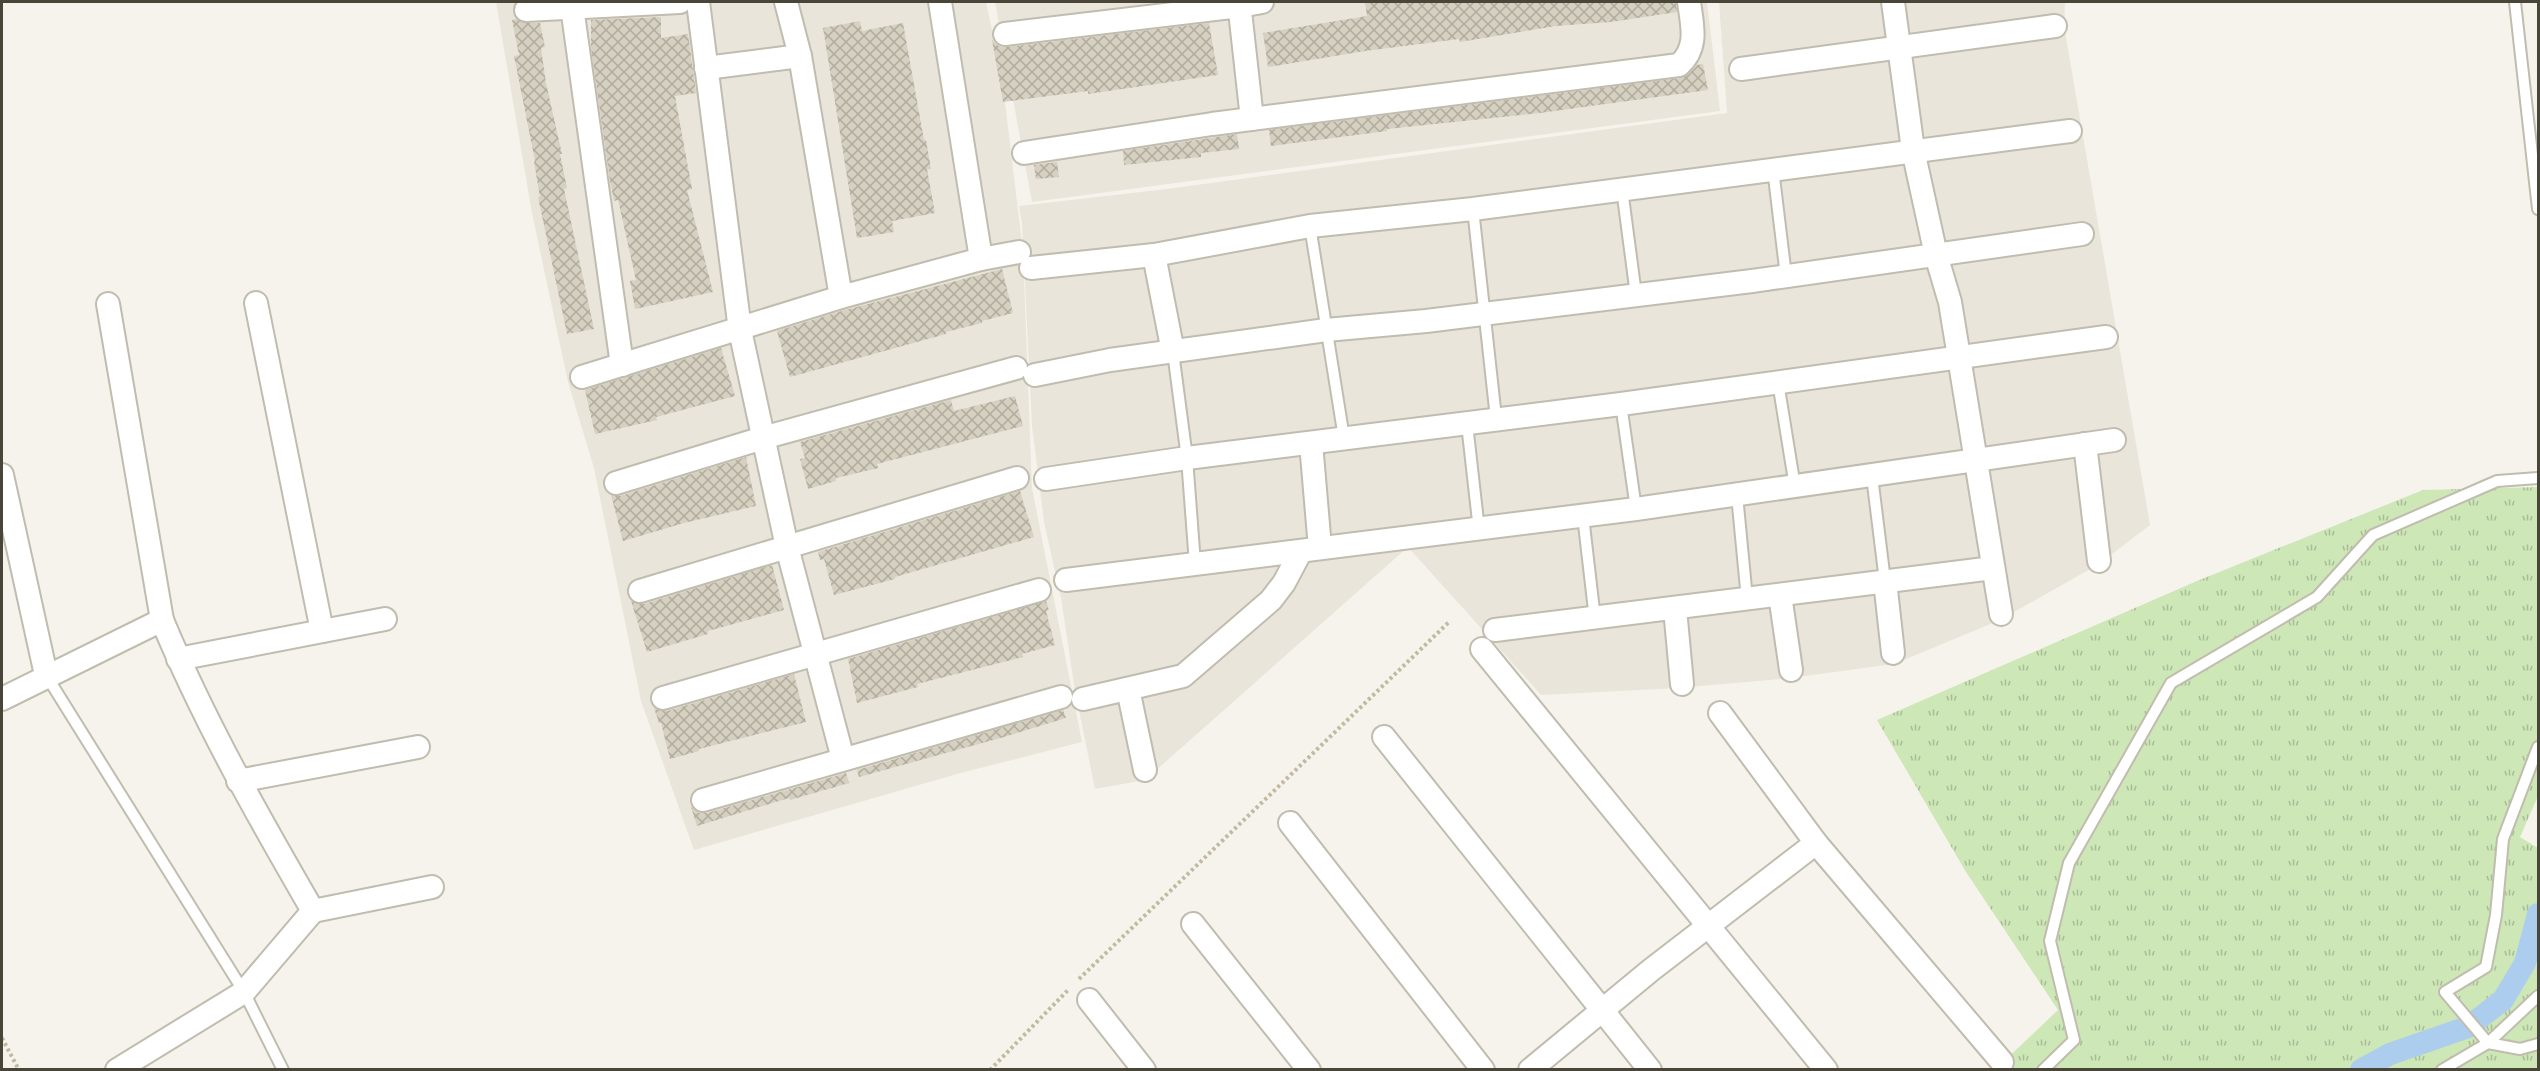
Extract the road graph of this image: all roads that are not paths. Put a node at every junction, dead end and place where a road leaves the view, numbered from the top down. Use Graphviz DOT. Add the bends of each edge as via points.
graph roads {
  1 [pos="680,2"];
  2 [pos="698,2"];
  3 [pos="786,2"];
  4 [pos="940,2"];
  5 [pos="1262,2"];
  6 [pos="1689,2"];
  7 [pos="1893,2"];
  8 [pos="2515,2"];
  9 [pos="1239,4"];
  10 [pos="572,7"];
  11 [pos="526,10"];
  12 [pos="2055,26"];
  13 [pos="1005,34"];
  14 [pos="1899,47"];
  15 [pos="800,56"];
  16 [pos="706,68"];
  17 [pos="1741,69"];
  18 [pos="1252,119"];
  19 [pos="2070,130"];
  20 [pos="1913,150"];
  21 [pos="1024,153"];
  22 [pos="1773,169"];
  23 [pos="1622,189"];
  24 [pos="1473,209"];
  25 [pos="2538,209"];
  26 [pos="1310,226"];
  27 [pos="2082,234"];
  28 [pos="1154,255"];
  29 [pos="1936,255"];
  30 [pos="981,259"];
  31 [pos="1786,276"];
  32 [pos="1636,295"];
  33 [pos="841,297"];
  34 [pos="256,303"];
  35 [pos="108,304"];
  36 [pos="1483,313"];
  37 [pos="740,330"];
  38 [pos="1326,330"];
  39 [pos="2106,337"];
  40 [pos="1173,352"];
  41 [pos="1959,359"];
  42 [pos="622,365"];
  43 [pos="582,377"];
  44 [pos="1778,382"];
  45 [pos="1621,404"];
  46 [pos="1496,418"];
  47 [pos="1467,424"];
  48 [pos="763,438"];
  49 [pos="1344,438"];
  50 [pos="2114,440"];
  51 [pos="1311,443"];
  52 [pos="2085,444"];
  53 [pos="1187,458"];
  54 [pos="1975,461"];
  55 [pos="2,475"];
  56 [pos="1872,476"];
  57 [pos="1017,478"];
  58 [pos="2538,478"];
  59 [pos="1046,479"];
  60 [pos="616,483"];
  61 [pos="1795,487"];
  62 [pos="1737,495"];
  63 [pos="1636,509"];
  64 [pos="1583,516"];
  65 [pos="1479,530"];
  66 [pos="787,546"];
  67 [pos="1311,550"];
  68 [pos="2099,561"];
  69 [pos="1195,564"];
  70 [pos="1993,568"];
  71 [pos="1066,580"];
  72 [pos="1885,581"];
  73 [pos="1039,590"];
  74 [pos="640,591"];
  75 [pos="1780,595"];
  76 [pos="1747,599"];
  77 [pos="1675,609"];
  78 [pos="2001,614"];
  79 [pos="385,619"];
  80 [pos="1595,619"];
  81 [pos="162,620"];
  82 [pos="1495,630"];
  83 [pos="322,631"];
  84 [pos="1482,649"];
  85 [pos="1893,652"];
  86 [pos="816,656"];
  87 [pos="178,659"];
  88 [pos="1791,670"];
  89 [pos="46,675"];
  90 [pos="1682,684"];
  91 [pos="1128,689"];
  92 [pos="663,698"];
  93 [pos="2,699"];
  94 [pos="1720,713"];
  95 [pos="1384,737"];
  96 [pos="418,747"];
  97 [pos="2538,747"];
  98 [pos="843,759"];
  99 [pos="1145,770"];
  100 [pos="238,781"];
  101 [pos="703,800"];
  102 [pos="1290,824"];
  103 [pos="1816,843"];
  104 [pos="432,887"];
  105 [pos="313,911"];
  106 [pos="1193,924"];
  107 [pos="1709,926"];
  108 [pos="244,992"];
  109 [pos="2538,996"];
  110 [pos="1089,1000"];
  111 [pos="1602,1010"];
  112 [pos="2488,1042"];
  113 [pos="2538,1044"];
  114 [pos="2002,1062"];
  115 [pos="117,1070"];
  116 [pos="283,1070"];
  117 [pos="1144,1070"];
  118 [pos="1309,1070"];
  119 [pos="1483,1070"];
  120 [pos="1530,1070"];
  121 [pos="1650,1070"];
  122 [pos="1826,1070"];
  123 [pos="2043,1070"];
  124 [pos="2442,1070"];
  1 -- 10 [label="street"];
  2 -- 16 [label="street"];
  3 -- 15 [label="street"];
  4 -- 30 [label="street"];
  5 -- 9 [label="street"];
  6 -- 18 [label="street" via="1694,41 1679,65"];
  7 -- 14 [label="street"];
  8 -- 25 [label="lane"];
  9 -- 13 [label="street"];
  9 -- 18 [label="street"];
  10 -- 11 [label="street"];
  10 -- 42 [label="street"];
  12 -- 14 [label="street"];
  14 -- 17 [label="street"];
  14 -- 20 [label="street"];
  15 -- 16 [label="street"];
  15 -- 33 [label="street"];
  16 -- 37 [label="street"];
  18 -- 21 [label="street"];
  19 -- 20 [label="street"];
  20 -- 22 [label="street"];
  20 -- 29 [label="street"];
  22 -- 23 [label="street"];
  22 -- 31 [label="lane"];
  23 -- 24 [label="street"];
  23 -- 32 [label="lane"];
  24 -- 26 [label="street"];
  24 -- 36 [label="lane"];
  26 -- 28 [label="street"];
  26 -- 38 [label="lane"];
  27 -- 29 [label="street"];
  28 -- 30 [label="street"];
  28 -- 40 [label="street"];
  29 -- 31 [label="street"];
  29 -- 41 [label="street" via="1950,302"];
  30 -- 33 [label="street"];
  31 -- 32 [label="street"];
  32 -- 36 [label="street"];
  33 -- 37 [label="street"];
  34 -- 83 [label="street"];
  35 -- 81 [label="street"];
  36 -- 38 [label="street"];
  36 -- 46 [label="lane"];
  37 -- 42 [label="street"];
  37 -- 48 [label="street"];
  38 -- 40 [label="street"];
  38 -- 49 [label="lane"];
  39 -- 41 [label="street"];
  40 -- 48 [label="street" via="1025,372"];
  40 -- 53 [label="lane"];
  41 -- 44 [label="street"];
  41 -- 54 [label="street"];
  42 -- 43 [label="street"];
  44 -- 45 [label="street"];
  44 -- 61 [label="lane"];
  45 -- 46 [label="street"];
  45 -- 63 [label="lane"];
  46 -- 47 [label="street"];
  47 -- 49 [label="street"];
  47 -- 65 [label="lane"];
  48 -- 60 [label="street"];
  48 -- 66 [label="street"];
  49 -- 51 [label="street"];
  50 -- 52 [label="street"];
  51 -- 53 [label="street"];
  51 -- 67 [label="street"];
  52 -- 54 [label="street"];
  52 -- 68 [label="street"];
  53 -- 59 [label="street"];
  53 -- 69 [label="lane"];
  54 -- 56 [label="street"];
  54 -- 70 [label="street"];
  55 -- 89 [label="street"];
  56 -- 61 [label="street"];
  56 -- 72 [label="lane"];
  57 -- 66 [label="street"];
  58 -- 123 [label="lane" via="2497,481 2373,535 2317,597 2171,683 2069,863 2050,941 2074,1040"];
  61 -- 62 [label="street"];
  62 -- 63 [label="street"];
  62 -- 76 [label="lane"];
  63 -- 64 [label="street"];
  64 -- 65 [label="street"];
  64 -- 80 [label="lane"];
  65 -- 67 [label="street"];
  66 -- 74 [label="street"];
  66 -- 86 [label="street"];
  67 -- 69 [label="street"];
  67 -- 91 [label="street" via="1271,600 1183,676"];
  69 -- 71 [label="street"];
  70 -- 72 [label="street"];
  70 -- 78 [label="street"];
  72 -- 75 [label="street"];
  72 -- 85 [label="street"];
  73 -- 86 [label="street"];
  75 -- 76 [label="street"];
  75 -- 88 [label="street"];
  76 -- 77 [label="street"];
  77 -- 80 [label="street"];
  77 -- 90 [label="street"];
  79 -- 83 [label="street"];
  80 -- 82 [label="street"];
  81 -- 87 [label="street"];
  81 -- 89 [label="street"];
  83 -- 87 [label="street"];
  84 -- 107 [label="street"];
  86 -- 92 [label="street"];
  86 -- 98 [label="street"];
  87 -- 100 [label="street"];
  89 -- 93 [label="street"];
  89 -- 108 [label="lane"];
  91 -- 98 [label="street" via="1072,698"];
  91 -- 99 [label="street"];
  94 -- 103 [label="street"];
  95 -- 111 [label="street"];
  96 -- 100 [label="street"];
  97 -- 112 [label="lane" via="2503,839 2496,915 2486,967 2445,992"];
  98 -- 101 [label="street"];
  100 -- 105 [label="street"];
  102 -- 119 [label="street"];
  103 -- 107 [label="street"];
  103 -- 114 [label="street"];
  104 -- 105 [label="street"];
  105 -- 108 [label="street"];
  106 -- 118 [label="street"];
  107 -- 111 [label="street"];
  107 -- 122 [label="street"];
  108 -- 115 [label="street"];
  108 -- 116 [label="lane"];
  109 -- 112 [label="lane"];
  110 -- 117 [label="street"];
  111 -- 120 [label="street"];
  111 -- 121 [label="street"];
  112 -- 113 [label="lane" via="2520,1048"];
  112 -- 124 [label="lane"];
}
